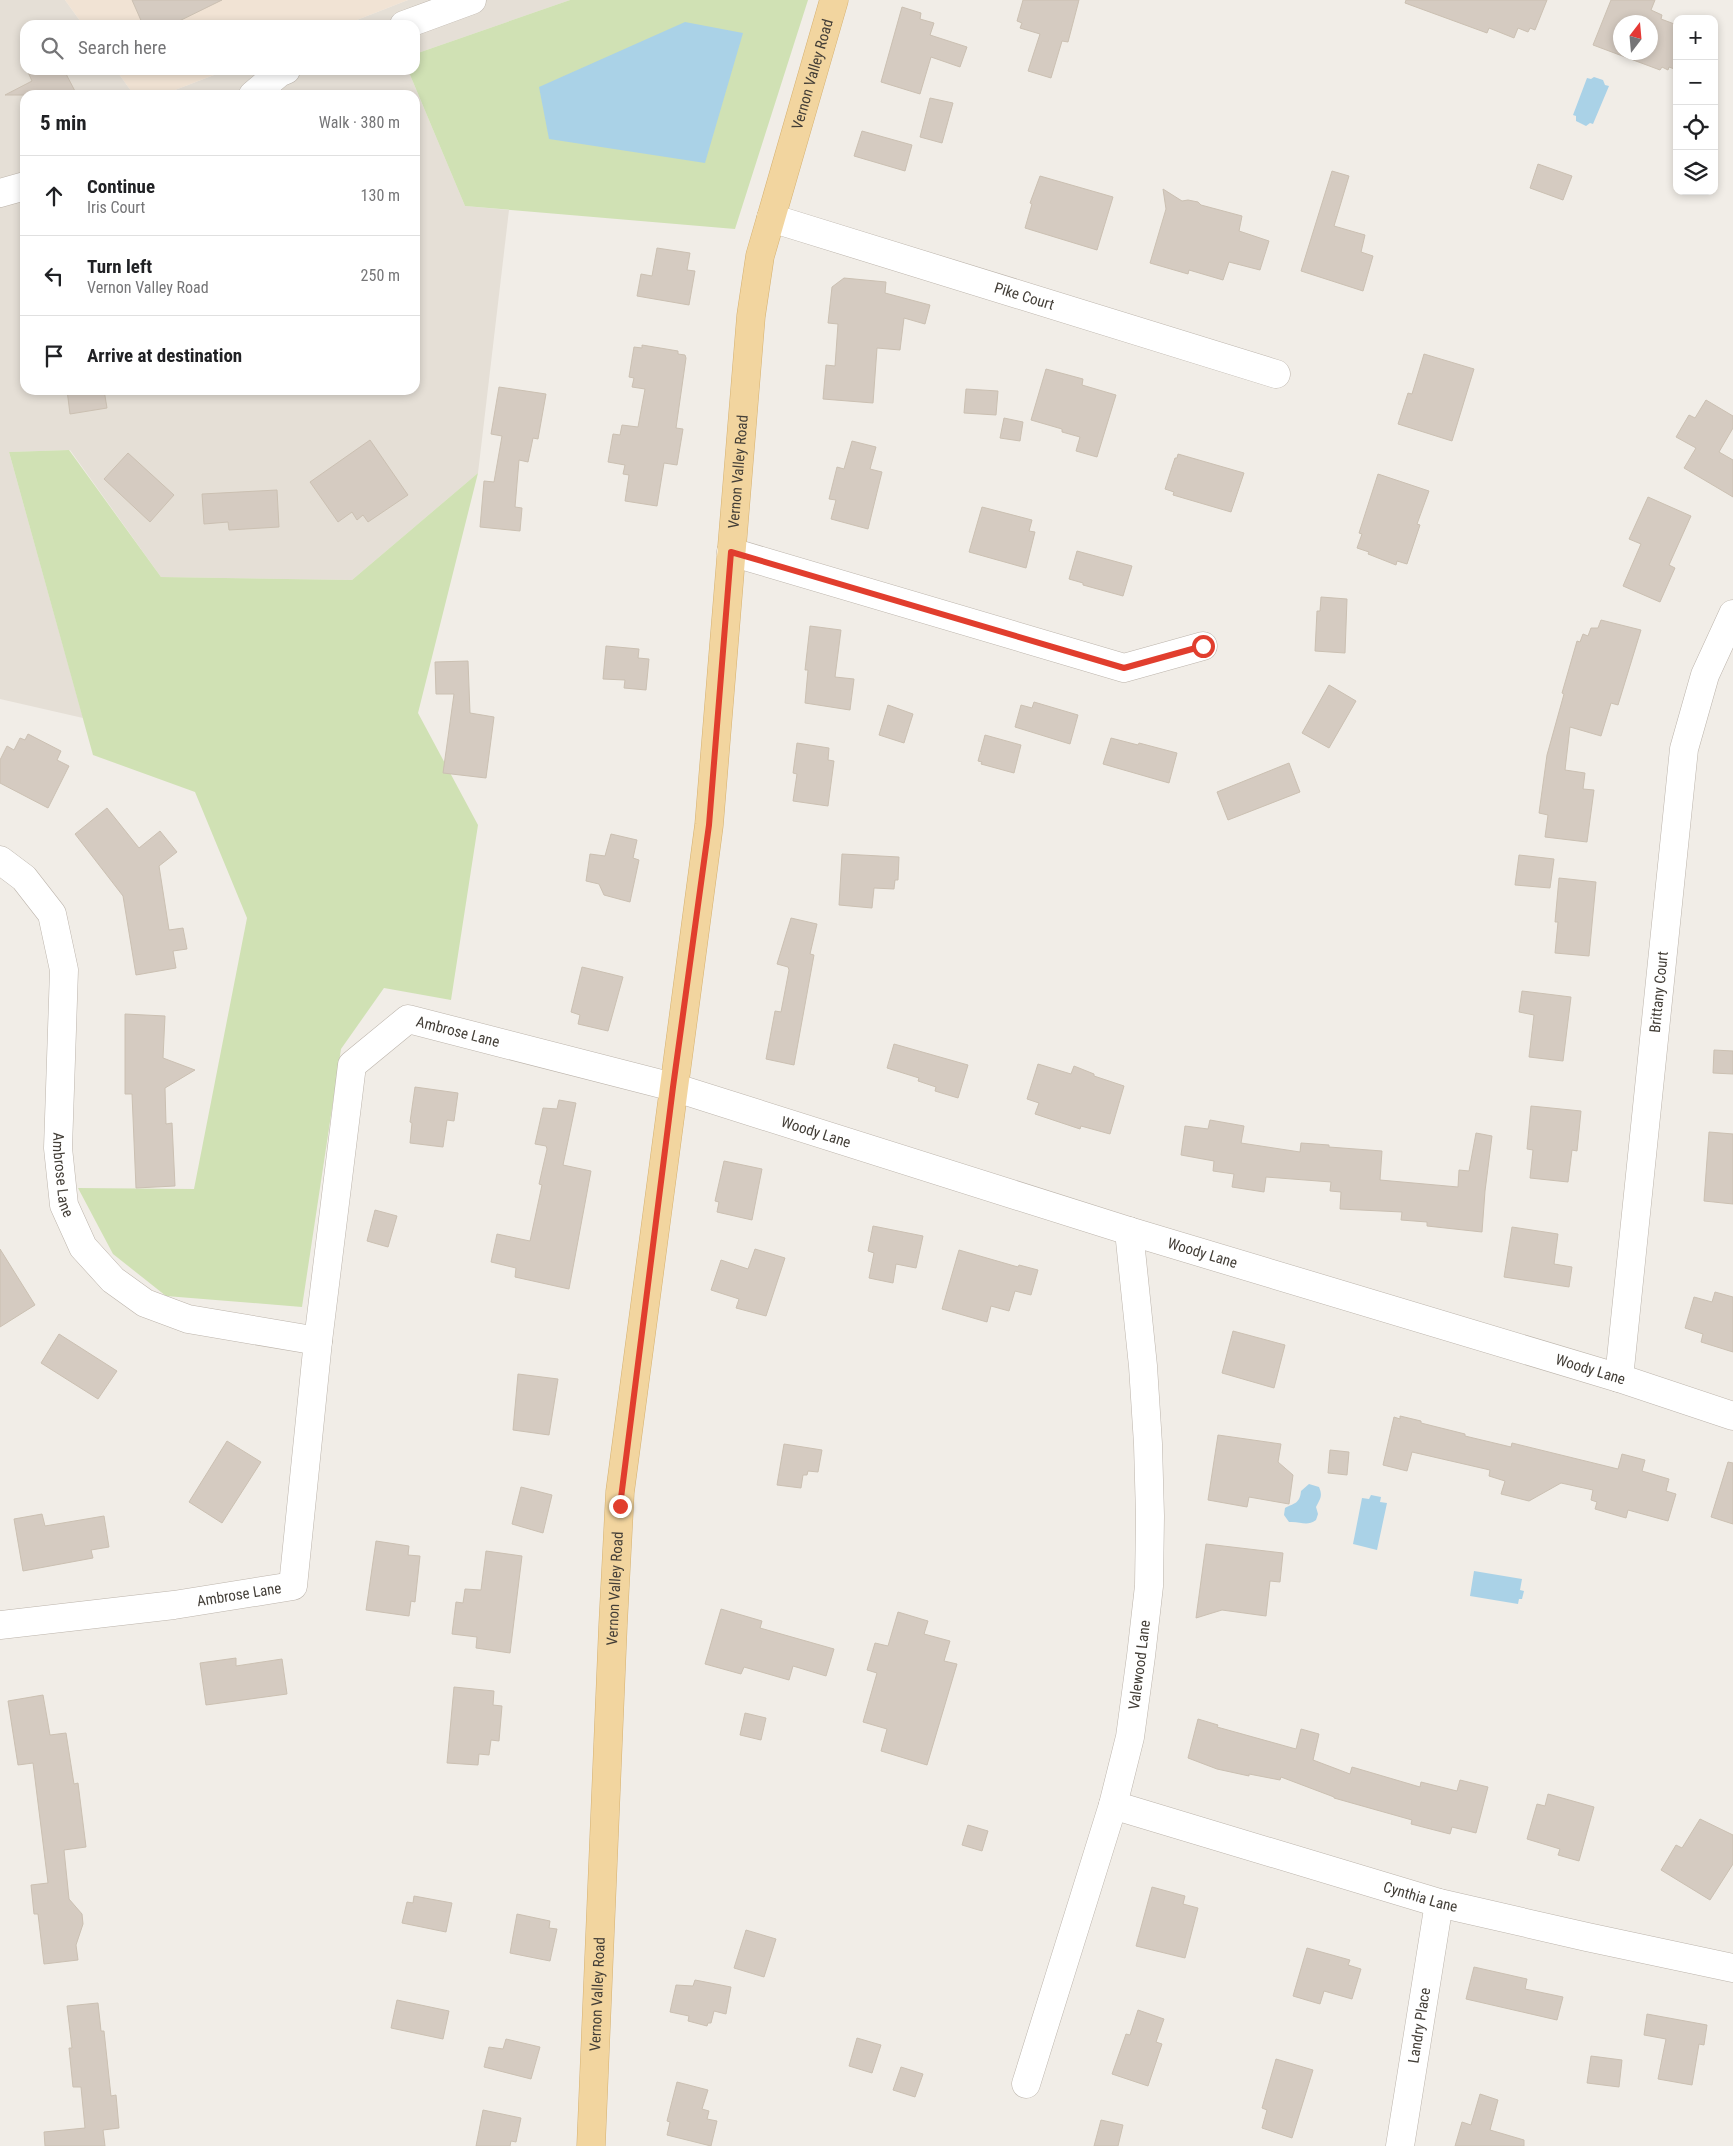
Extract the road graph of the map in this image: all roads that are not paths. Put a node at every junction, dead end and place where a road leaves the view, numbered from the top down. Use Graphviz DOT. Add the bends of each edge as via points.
graph roads {
  1 [pos="472,0"];
  2 [pos="834,0"];
  3 [pos="418,20"];
  4 [pos="277,75"];
  5 [pos="259,90"];
  6 [pos="20,187"];
  7 [pos="0,193"];
  8 [pos="771,218"];
  9 [pos="1276,374"];
  10 [pos="731,552"];
  11 [pos="1733,614"];
  12 [pos="1203,646"];
  13 [pos="0,860"];
  14 [pos="673,1087"];
  15 [pos="1129,1231"];
  16 [pos="318,1341"];
  17 [pos="1619,1378"];
  18 [pos="1733,1416"];
  19 [pos="0,1625"];
  20 [pos="1113,1805"];
  21 [pos="1439,1903"];
  22 [pos="1733,1968"];
  23 [pos="1026,2084"];
  24 [pos="591,2146"];
  25 [pos="1400,2146"];
  1 -- 3 [label="street"];
  2 -- 8 [label="main road, Vernon Valley Road"];
  4 -- 5 [label="street"];
  6 -- 7 [label="street"];
  8 -- 9 [label="street, Pike Court"];
  8 -- 10 [label="main road, Vernon Valley Road" via="760,256 751,316"];
  10 -- 12 [label="street" via="1124,668"];
  10 -- 14 [label="main road, Vernon Valley Road" via="709,825"];
  11 -- 17 [label="street, Brittany Court" via="1705,675 1684,748"];
  13 -- 16 [label="street, Ambrose Lane" via="24,878 52,914 64,970 58,1148 64,1205 82,1247 113,1280 145,1303 188,1319"];
  14 -- 15 [label="street, Woody Lane"];
  14 -- 16 [label="street, Ambrose Lane" via="408,1019 352,1065"];
  14 -- 24 [label="main road, Vernon Valley Road" via="620,1492"];
  15 -- 17 [label="street, Woody Lane"];
  15 -- 20 [label="street, Valewood Lane" via="1148,1444 1149,1586 1130,1737"];
  16 -- 19 [label="street, Ambrose Lane" via="293,1586 174,1605"];
  17 -- 18 [label="street, Woody Lane"];
  20 -- 21 [label="street, Cynthia Lane"];
  20 -- 23 [label="street, Valewood Lane"];
  21 -- 22 [label="street, Cynthia Lane"];
  21 -- 25 [label="street, Landry Place"];
}
